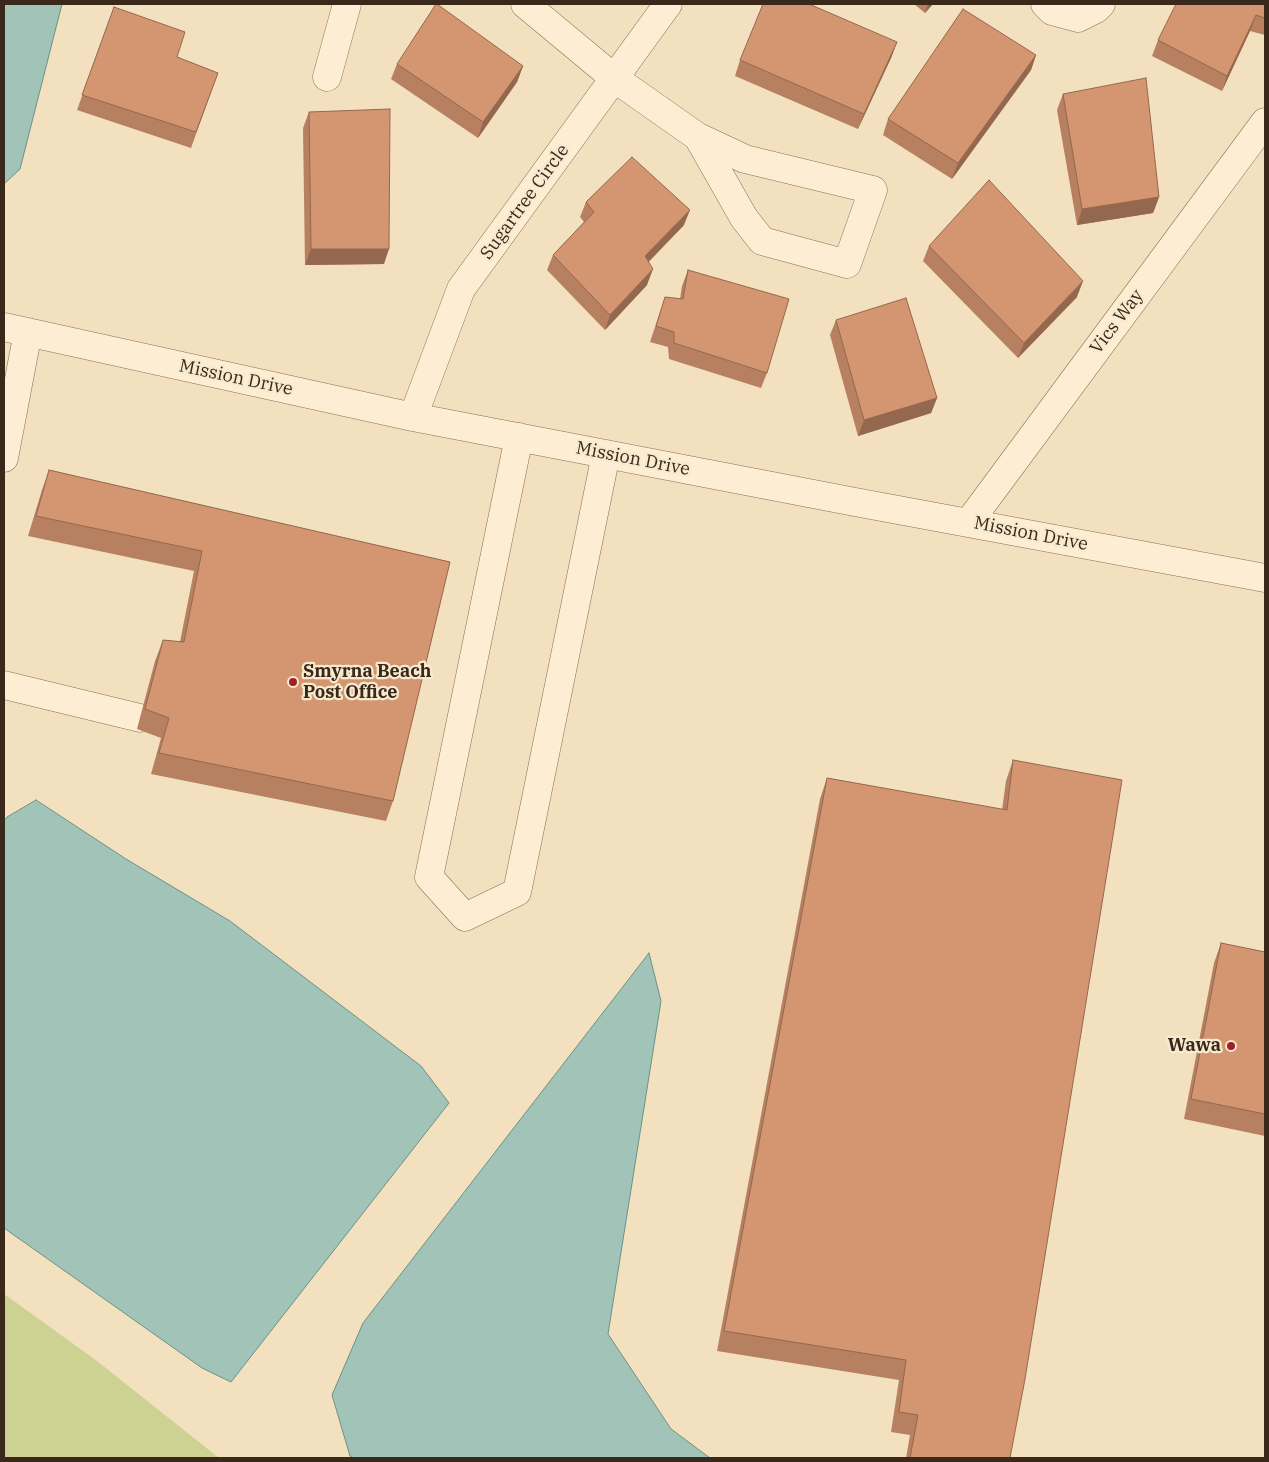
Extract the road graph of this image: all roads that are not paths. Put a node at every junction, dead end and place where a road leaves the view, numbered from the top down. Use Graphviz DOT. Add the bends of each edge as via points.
graph roads {
  1 [pos="346,4"];
  2 [pos="525,4"];
  3 [pos="668,4"];
  4 [pos="1045,4"];
  5 [pos="1100,4"];
  6 [pos="327,77"];
  7 [pos="614,78"];
  8 [pos="1264,127"];
  9 [pos="698,137"];
  10 [pos="16,330"];
  11 [pos="413,417"];
  12 [pos="520,437"];
  13 [pos="606,454"];
  14 [pos="4,458"];
  15 [pos="969,522"];
  16 [pos="1265,578"];
  17 [pos="4,685"];
  18 [pos="140,718"];
  1 -- 6 [label="street"];
  2 -- 7 [label="street"];
  3 -- 7 [label="street, Sugartree Circle"];
  4 -- 5 [label="street" via="1052,11 1078,18"];
  7 -- 9 [label="street"];
  7 -- 11 [label="street, Sugartree Circle" via="461,289"];
  8 -- 15 [label="street, Vics Way"];
  9 -- 9 [label="street" via="745,159 873,190 847,264 762,241 744,218"];
  10 -- 11 [label="street, Mission Drive"];
  10 -- 14 [label="street"];
  11 -- 12 [label="street, Mission Drive"];
  12 -- 13 [label="street, Mission Drive"];
  12 -- 13 [label="street" via="429,877 465,917 517,892"];
  13 -- 15 [label="street, Mission Drive"];
  15 -- 16 [label="street, Mission Drive"];
  17 -- 18 [label="street"];
}
